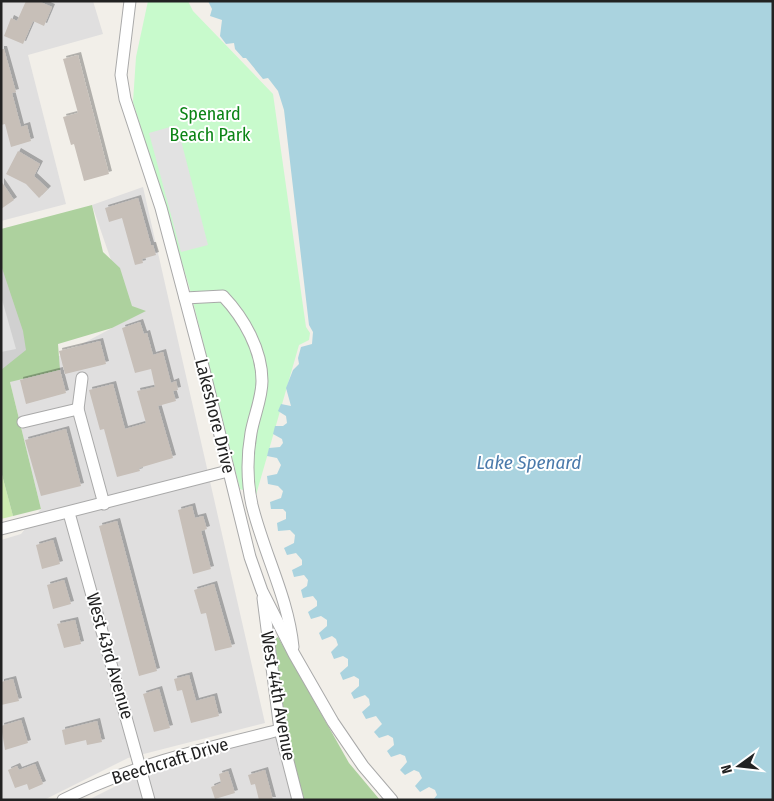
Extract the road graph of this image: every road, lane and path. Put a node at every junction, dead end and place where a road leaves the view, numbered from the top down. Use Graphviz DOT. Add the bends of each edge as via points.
graph roads {
  1 [pos="130,1"];
  2 [pos="185,298"];
  3 [pos="82,378"];
  4 [pos="78,409"];
  5 [pos="23,422"];
  6 [pos="228,471"];
  7 [pos="104,504"];
  8 [pos="70,513"];
  9 [pos="1,529"];
  10 [pos="262,591"];
  11 [pos="294,654"];
  12 [pos="280,730"];
  13 [pos="141,767"];
  14 [pos="63,800"];
  15 [pos="149,800"];
  16 [pos="298,800"];
  17 [pos="392,800"];
  1 -- 2 [label="street, Lakeshore Drive" via="121,75"];
  2 -- 6 [label="street, Lakeshore Drive"];
  2 -- 11 [label="street" via="223,296 245,324 260,362 262,382 251,434 248,474 252,505 290,620"];
  3 -- 4 [label="street"];
  4 -- 5 [label="street"];
  4 -- 7 [label="street"];
  6 -- 7 [label="street"];
  6 -- 10 [label="street, Lakeshore Drive"];
  7 -- 8 [label="street"];
  8 -- 9 [label="street"];
  8 -- 13 [label="street, West 43rd Avenue"];
  10 -- 11 [label="street, Lakeshore Drive"];
  10 -- 12 [label="street, West 44th Avenue"];
  11 -- 17 [label="street, Lakeshore Drive" via="333,722 363,766"];
  12 -- 13 [label="street, Beechcraft Drive" via="195,750"];
  12 -- 16 [label="street, West 44th Avenue"];
  13 -- 14 [label="street, Beechcraft Drive"];
  13 -- 15 [label="street, West 43rd Avenue"];
}
